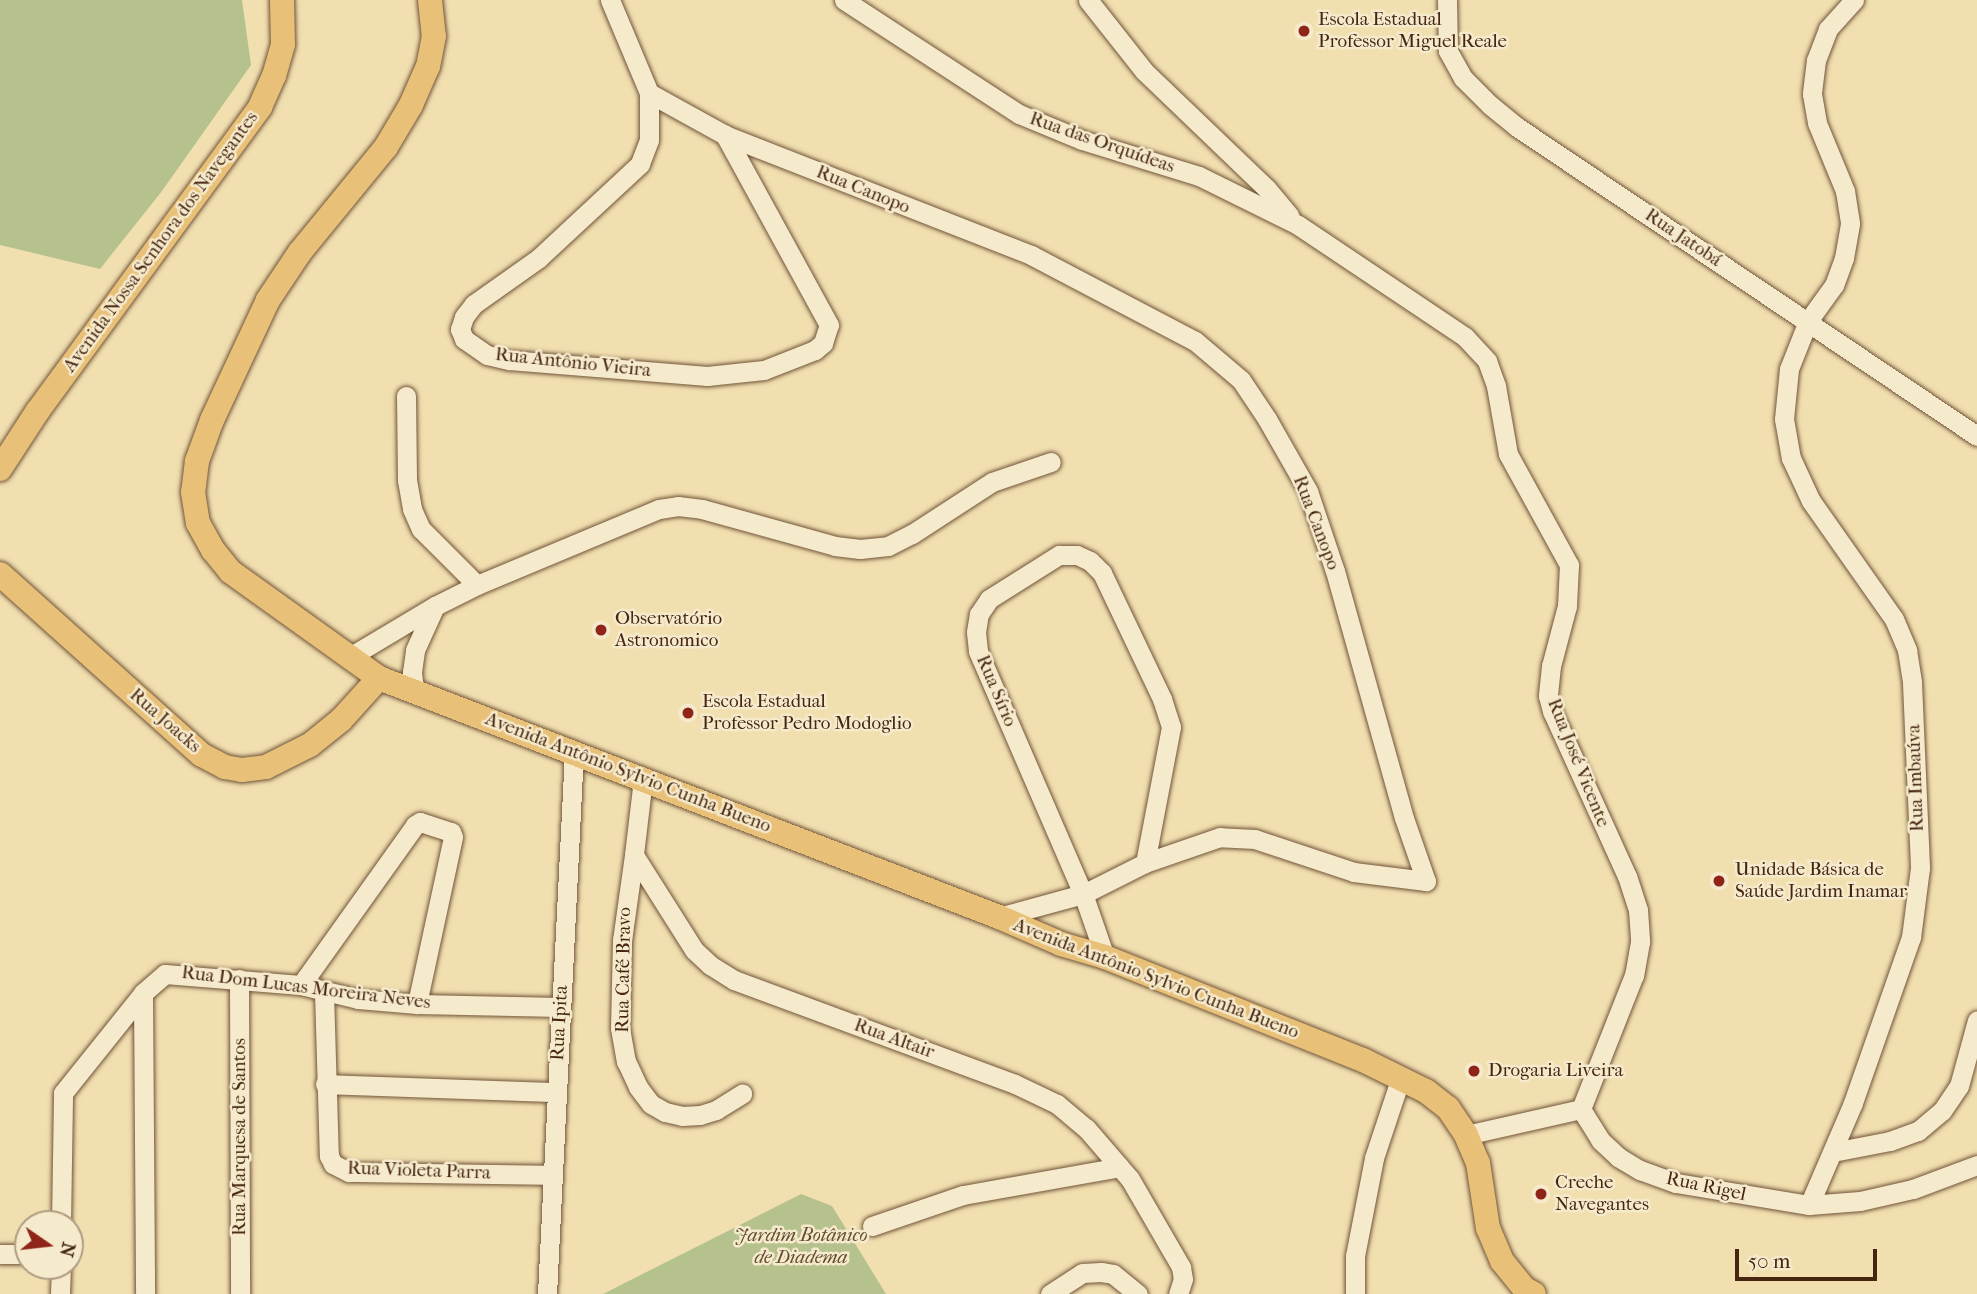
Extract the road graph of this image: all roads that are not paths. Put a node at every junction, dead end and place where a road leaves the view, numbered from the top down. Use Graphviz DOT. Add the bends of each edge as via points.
graph roads {
  1 [pos="282,0"];
  2 [pos="430,0"];
  3 [pos="610,0"];
  4 [pos="844,0"];
  5 [pos="1088,0"];
  6 [pos="1447,0"];
  7 [pos="1854,0"];
  8 [pos="649,93"];
  9 [pos="725,135"];
  10 [pos="1298,225"];
  11 [pos="1808,321"];
  12 [pos="405,396"];
  13 [pos="1977,436"];
  14 [pos="1051,462"];
  15 [pos="0,469"];
  16 [pos="0,574"];
  17 [pos="477,585"];
  18 [pos="435,606"];
  19 [pos="348,658"];
  20 [pos="379,678"];
  21 [pos="414,689"];
  22 [pos="574,751"];
  23 [pos="643,779"];
  24 [pos="634,855"];
  25 [pos="1145,863"];
  26 [pos="1083,894"];
  27 [pos="999,917"];
  28 [pos="1105,957"];
  29 [pos="239,979"];
  30 [pos="301,985"];
  31 [pos="324,992"];
  32 [pos="143,993"];
  33 [pos="417,1004"];
  34 [pos="561,1007"];
  35 [pos="1977,1020"];
  36 [pos="1400,1080"];
  37 [pos="325,1084"];
  38 [pos="556,1092"];
  39 [pos="742,1094"];
  40 [pos="1581,1109"];
  41 [pos="1466,1135"];
  42 [pos="1833,1152"];
  43 [pos="1977,1165"];
  44 [pos="1121,1167"];
  45 [pos="552,1175"];
  46 [pos="1809,1205"];
  47 [pos="61,1210"];
  48 [pos="872,1226"];
  49 [pos="145,1294"];
  50 [pos="240,1294"];
  51 [pos="547,1294"];
  52 [pos="1050,1294"];
  53 [pos="1139,1294"];
  54 [pos="1178,1294"];
  55 [pos="1356,1294"];
  56 [pos="1534,1294"];
  1 -- 15 [label="main road, Avenida Nossa Senhora dos Navegantes" via="283,44 260,107"];
  2 -- 19 [label="main road, Avenida Antônio Sylvio Cunha Bueno" via="434,36 428,66 411,105 386,147 300,252 268,300 197,461 198,523 212,550 231,572"];
  3 -- 8 [label="street"];
  4 -- 10 [label="street, Rua das Orquídeas" via="1019,114 1082,140 1199,176"];
  5 -- 10 [label="street" via="1144,71 1267,189"];
  6 -- 11 [label="street, Rua Jatobá" via="1448,51 1463,78 1490,105"];
  7 -- 11 [label="street, Rua Imbaúva" via="1828,29 1816,60 1812,94 1817,123 1844,191 1850,224 1834,285"];
  8 -- 9 [label="street, Rua Canopo"];
  8 -- 9 [label="street, Rua Antônio Vieira" via="649,140 640,164 539,258 474,304 464,317 460,329 464,339 487,355 738,375 764,370 822,343 829,325"];
  9 -- 25 [label="street, Rua Canopo" via="1031,255 1195,341 1241,380 1267,419 1308,491 1426,881 1354,872 1255,839 1220,836"];
  10 -- 40 [label="street, Rua José Vicente" via="1465,337 1487,361 1508,454 1569,565 1567,606 1548,696 1627,876 1640,942 1621,1016"];
  11 -- 13 [label="street, Rua Jatobá"];
  11 -- 42 [label="street, Rua Imbaúva" via="1789,369 1784,419 1791,457 1811,501 1894,619 1907,650 1920,868 1912,937"];
  12 -- 17 [label="street" via="412,509 421,529"];
  14 -- 17 [label="street" via="992,482 888,546 860,550 835,546 678,506 659,509"];
  16 -- 20 [label="main road, Rua Joacks" via="202,755 225,767 266,767 310,745 341,720"];
  17 -- 18 [label="street"];
  18 -- 19 [label="street"];
  18 -- 21 [label="street" via="415,650"];
  19 -- 20 [label="main road, Avenida Antônio Sylvio Cunha Bueno"];
  20 -- 21 [label="main road, Avenida Antônio Sylvio Cunha Bueno"];
  21 -- 22 [label="main road, Avenida Antônio Sylvio Cunha Bueno"];
  22 -- 23 [label="main road, Avenida Antônio Sylvio Cunha Bueno"];
  22 -- 34 [label="street, Rua Ipita"];
  23 -- 24 [label="street"];
  23 -- 27 [label="main road, Avenida Antônio Sylvio Cunha Bueno"];
  24 -- 39 [label="street, Rua Café Bravo" via="622,940 620,1028 626,1061 638,1087 651,1104 665,1112 700,1115"];
  24 -- 44 [label="street, Rua Altair" via="677,927 710,965 734,980 1015,1084 1057,1104"];
  25 -- 26 [label="street, Rua Canopo"];
  25 -- 26 [label="street, Rua Sírio" via="1171,727 1102,573 1077,555 1059,555 989,599 979,614 976,632 978,651"];
  26 -- 27 [label="street, Rua Canopo"];
  26 -- 28 [label="street, Rua Sírio"];
  27 -- 28 [label="main road, Avenida Antônio Sylvio Cunha Bueno" via="1060,944"];
  28 -- 36 [label="main road, Avenida Antônio Sylvio Cunha Bueno" via="1363,1060"];
  29 -- 30 [label="street, Rua Dom Lucas Moreira Neves"];
  29 -- 32 [label="street, Rua Dom Lucas Moreira Neves" via="172,972 159,977"];
  29 -- 50 [label="street, Rua Marquesa de Santos"];
  30 -- 31 [label="street, Rua Dom Lucas Moreira Neves"];
  30 -- 33 [label="street" via="420,822 451,832 453,837"];
  31 -- 33 [label="street, Rua Dom Lucas Moreira Neves"];
  31 -- 37 [label="street, Rua Violeta Parra"];
  32 -- 47 [label="street" via="63,1093"];
  32 -- 49 [label="street"];
  33 -- 34 [label="street, Rua Dom Lucas Moreira Neves"];
  34 -- 38 [label="street, Rua Ipita"];
  35 -- 42 [label="street" via="1959,1087 1942,1111 1918,1131"];
  36 -- 41 [label="main road, Avenida Antônio Sylvio Cunha Bueno" via="1426,1091 1448,1108"];
  36 -- 55 [label="street" via="1374,1158 1355,1256"];
  37 -- 38 [label="street"];
  37 -- 45 [label="street, Rua Violeta Parra" via="329,1156 340,1169"];
  38 -- 45 [label="street, Rua Ipita"];
  40 -- 41 [label="street"];
  40 -- 46 [label="street, Rua Rigel" via="1600,1140 1640,1170 1676,1182"];
  41 -- 56 [label="main road, Avenida Antônio Sylvio Cunha Bueno" via="1478,1163 1488,1228 1502,1261"];
  42 -- 46 [label="street, Rua Imbaúva"];
  43 -- 46 [label="street" via="1913,1189 1860,1201"];
  44 -- 48 [label="street" via="962,1195"];
  44 -- 54 [label="street, Rua Altair" via="1181,1268"];
  45 -- 51 [label="street, Rua Ipita"];
  52 -- 53 [label="street" via="1082,1273 1101,1272 1113,1274"];
}
